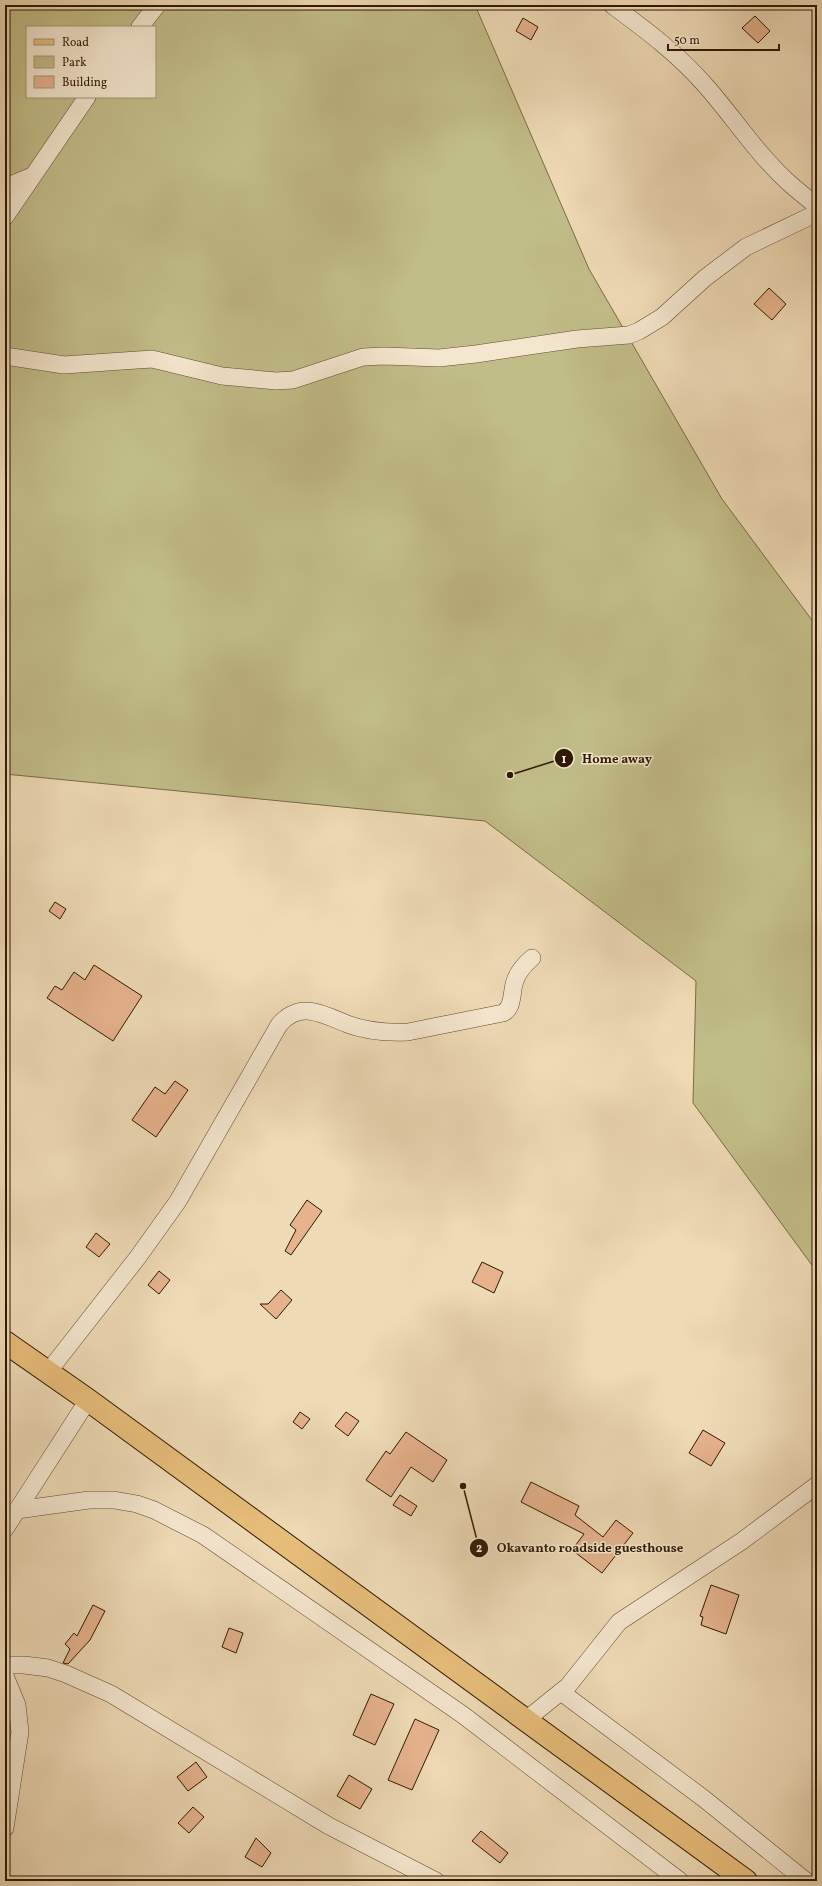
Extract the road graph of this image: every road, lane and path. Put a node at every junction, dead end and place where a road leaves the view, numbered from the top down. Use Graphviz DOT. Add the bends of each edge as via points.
graph roads {
  1 [pos="157,5"];
  2 [pos="612,5"];
  3 [pos="141,26"];
  4 [pos="86,98"];
  5 [pos="32,176"];
  6 [pos="5,187"];
  7 [pos="817,206"];
  8 [pos="817,213"];
  9 [pos="5,217"];
  10 [pos="5,356"];
  11 [pos="532,958"];
  12 [pos="5,1342"];
  13 [pos="48,1372"];
  14 [pos="88,1400"];
  15 [pos="817,1485"];
  16 [pos="17,1510"];
  17 [pos="5,1530"];
  18 [pos="5,1665"];
  19 [pos="5,1676"];
  20 [pos="561,1692"];
  21 [pos="527,1719"];
  22 [pos="5,1828"];
  23 [pos="436,1881"];
  24 [pos="680,1881"];
  25 [pos="746,1881"];
  26 [pos="806,1881"];
  1 -- 3 [label="street"];
  2 -- 7 [label="street" via="662,42 682,61 774,168"];
  4 -- 5 [label="street"];
  5 -- 6 [label="street"];
  5 -- 9 [label="street"];
  8 -- 10 [label="street" via="746,247 705,278 662,317 630,335 577,339 439,358 363,358 293,380 222,376 152,359 64,365"];
  11 -- 13 [label="street" via="517,976 510,1005 503,1013 392,1033 349,1024 308,1011 284,1018 178,1201 138,1257"];
  12 -- 13 [label="main road"];
  13 -- 14 [label="main road"];
  14 -- 16 [label="street"];
  14 -- 21 [label="main road"];
  15 -- 20 [label="street" via="742,1540 619,1622"];
  16 -- 17 [label="street"];
  16 -- 24 [label="street" via="89,1500 114,1500 154,1510 203,1535 463,1715"];
  18 -- 23 [label="street" via="48,1668 111,1694 323,1822"];
  19 -- 22 [label="street" via="20,1718"];
  20 -- 21 [label="street"];
  20 -- 26 [label="street" via="703,1798"];
  21 -- 25 [label="main road"];
}
